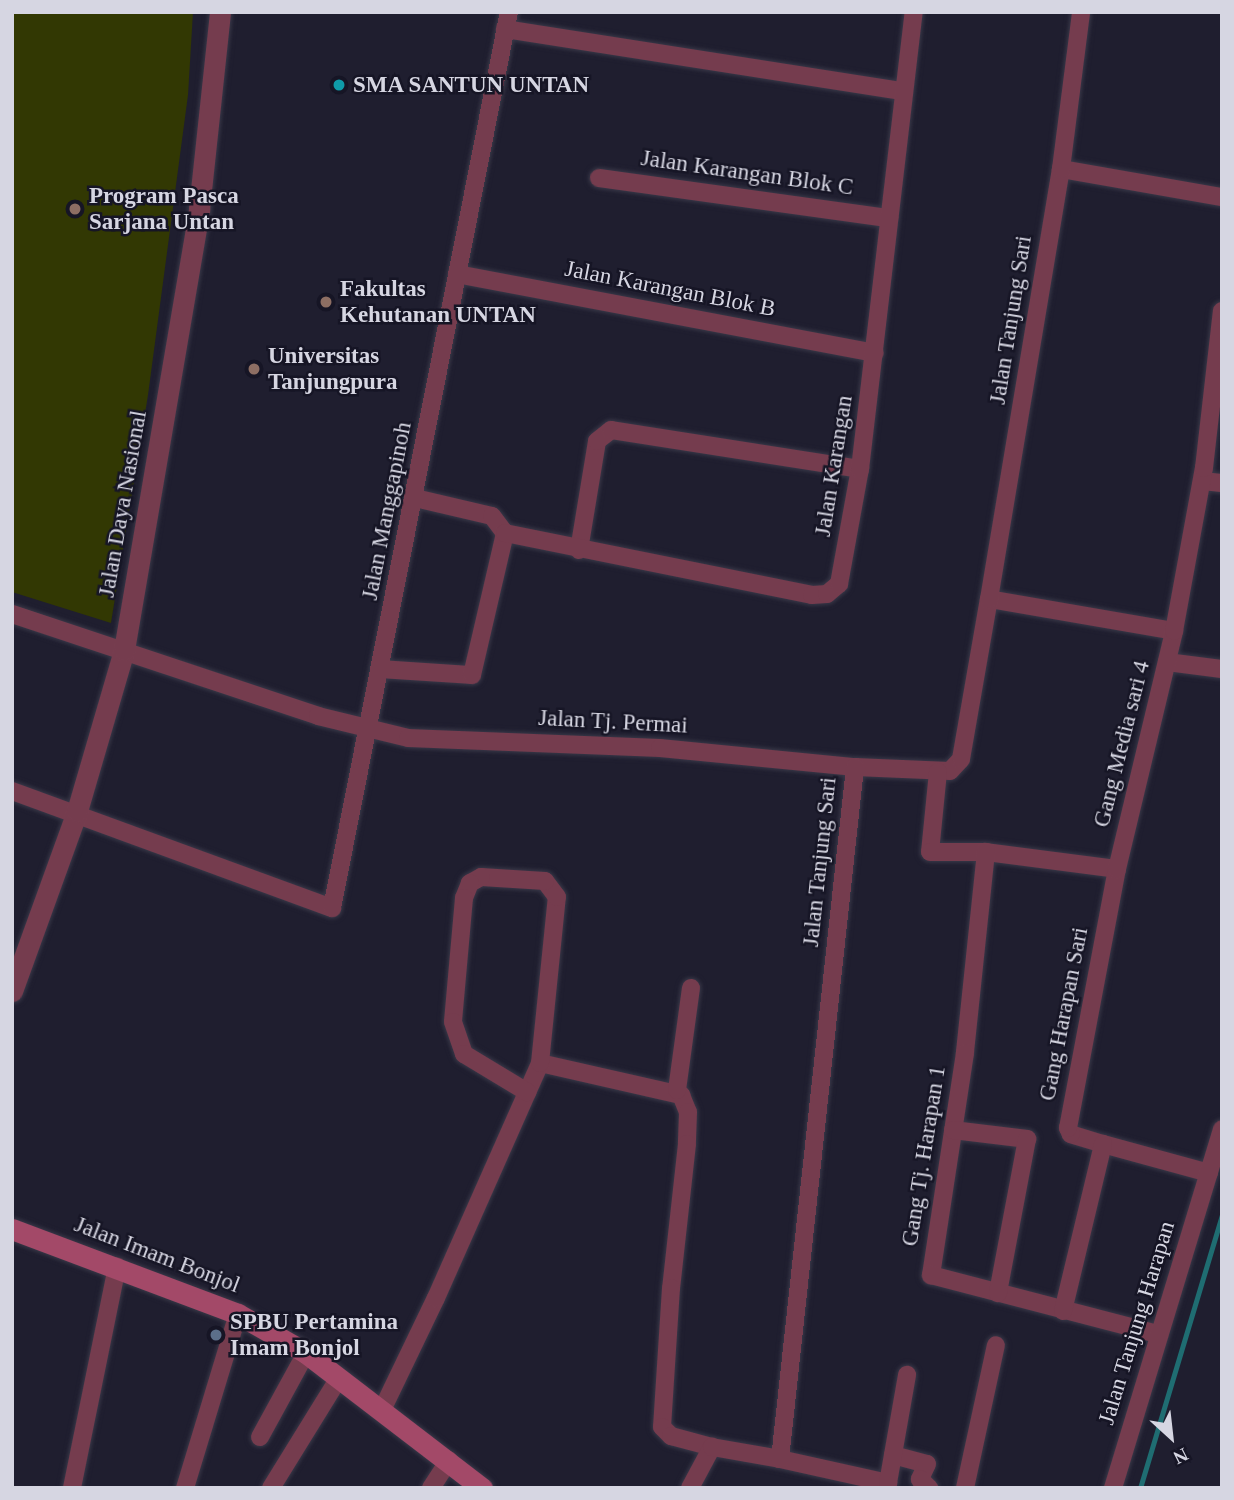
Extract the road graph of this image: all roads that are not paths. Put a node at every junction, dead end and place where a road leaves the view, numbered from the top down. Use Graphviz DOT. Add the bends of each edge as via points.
graph roads {
  1 [pos="220,12"];
  2 [pos="914,12"];
  3 [pos="1081,12"];
  4 [pos="507,21"];
  5 [pos="901,90"];
  6 [pos="1061,169"];
  7 [pos="599,178"];
  8 [pos="1222,197"];
  9 [pos="889,218"];
  10 [pos="457,274"];
  11 [pos="1222,311"];
  12 [pos="875,353"];
  13 [pos="860,470"];
  14 [pos="1202,481"];
  15 [pos="1222,483"];
  16 [pos="415,498"];
  17 [pos="505,533"];
  18 [pos="579,550"];
  19 [pos="989,599"];
  20 [pos="12,614"];
  21 [pos="1174,631"];
  22 [pos="124,650"];
  23 [pos="1167,662"];
  24 [pos="381,668"];
  25 [pos="1222,669"];
  26 [pos="369,730"];
  27 [pos="855,767"];
  28 [pos="938,772"];
  29 [pos="12,791"];
  30 [pos="77,811"];
  31 [pos="986,852"];
  32 [pos="1117,869"];
  33 [pos="691,988"];
  34 [pos="12,991"];
  35 [pos="540,1063"];
  36 [pos="677,1090"];
  37 [pos="527,1092"];
  38 [pos="1222,1129"];
  39 [pos="953,1130"];
  40 [pos="1103,1144"];
  41 [pos="1209,1173"];
  42 [pos="12,1229"];
  43 [pos="117,1267"];
  44 [pos="998,1293"];
  45 [pos="1063,1311"];
  46 [pos="238,1314"];
  47 [pos="1158,1335"];
  48 [pos="996,1345"];
  49 [pos="306,1353"];
  50 [pos="907,1375"];
  51 [pos="339,1378"];
  52 [pos="382,1410"];
  53 [pos="260,1437"];
  54 [pos="712,1447"];
  55 [pos="893,1455"];
  56 [pos="449,1460"];
  57 [pos="780,1460"];
  58 [pos="929,1487"];
  59 [pos="72,1488"];
  60 [pos="185,1488"];
  61 [pos="271,1488"];
  62 [pos="430,1488"];
  63 [pos="482,1488"];
  64 [pos="690,1488"];
  65 [pos="965,1488"];
  66 [pos="1113,1488"];
  1 -- 22 [label="street, Jalan Daya Nasional" via="200,209"];
  2 -- 5 [label="street, Jalan Karangan"];
  3 -- 6 [label="street, Jalan Tanjung Sari"];
  4 -- 5 [label="street"];
  4 -- 10 [label="street, Jalan Manggapinoh"];
  5 -- 9 [label="street, Jalan Karangan"];
  6 -- 8 [label="street"];
  6 -- 19 [label="street, Jalan Tanjung Sari"];
  7 -- 9 [label="street, Jalan Karangan Blok C"];
  9 -- 12 [label="street, Jalan Karangan"];
  10 -- 12 [label="street, Jalan Karangan Blok B"];
  10 -- 16 [label="street, Jalan Manggapinoh"];
  11 -- 14 [label="street"];
  12 -- 13 [label="street, Jalan Karangan"];
  13 -- 18 [label="street" via="607,431 595,449"];
  13 -- 18 [label="street, Jalan Karangan" via="841,577 827,594 812,595"];
  14 -- 15 [label="street"];
  14 -- 21 [label="street"];
  16 -- 17 [label="street, Jalan Karangan" via="492,516"];
  16 -- 24 [label="street, Jalan Manggapinoh"];
  17 -- 18 [label="street, Jalan Karangan"];
  17 -- 24 [label="street" via="472,675"];
  19 -- 21 [label="street"];
  19 -- 28 [label="street, Jalan Tanjung Sari" via="961,759 950,771"];
  20 -- 22 [label="street, Jalan Tj. Permai"];
  21 -- 23 [label="street, Gang Media sari 4"];
  22 -- 26 [label="street, Jalan Tj. Permai"];
  22 -- 30 [label="street, Jalan Daya Nasional"];
  23 -- 25 [label="street"];
  23 -- 32 [label="street, Gang Media sari 4"];
  24 -- 26 [label="street, Jalan Manggapinoh"];
  26 -- 27 [label="street, Jalan Tj. Permai" via="408,738 747,753"];
  26 -- 30 [label="street, Jalan Manggapinoh" via="332,908"];
  27 -- 28 [label="street, Jalan Tanjung Sari"];
  27 -- 57 [label="street, Jalan Tanjung Sari"];
  28 -- 31 [label="street" via="930,852"];
  29 -- 30 [label="street"];
  30 -- 34 [label="street, Jalan Daya Nasional"];
  31 -- 32 [label="street"];
  31 -- 39 [label="street, Gang Tj. Harapan 1"];
  32 -- 40 [label="street, Gang Harapan Sari" via="1068,1128 1071,1134"];
  33 -- 36 [label="street"];
  35 -- 36 [label="street"];
  35 -- 37 [label="street"];
  35 -- 37 [label="street" via="557,897 545,881 475,880 464,898 453,1022 464,1054"];
  36 -- 54 [label="street" via="688,1112 687,1144 671,1288 663,1427 671,1437"];
  37 -- 52 [label="street"];
  38 -- 41 [label="street, Jalan Tanjung Harapan"];
  39 -- 44 [label="street, Gang Tj. Harapan 1" via="931,1275"];
  39 -- 44 [label="street" via="1027,1139"];
  40 -- 41 [label="street, Gang Harapan Sari"];
  40 -- 45 [label="street"];
  41 -- 47 [label="street, Jalan Tanjung Harapan"];
  42 -- 43 [label="main road, Jalan Imam Bonjol"];
  43 -- 46 [label="main road, Jalan Imam Bonjol"];
  43 -- 59 [label="street"];
  44 -- 45 [label="street, Gang Tj. Harapan 1"];
  45 -- 47 [label="street, Gang Tj. Harapan 1"];
  46 -- 49 [label="main road, Jalan Imam Bonjol"];
  46 -- 60 [label="street"];
  47 -- 66 [label="street, Jalan Tanjung Harapan"];
  48 -- 65 [label="street"];
  49 -- 51 [label="main road, Jalan Imam Bonjol"];
  49 -- 53 [label="street"];
  50 -- 55 [label="street"];
  51 -- 52 [label="main road, Jalan Imam Bonjol"];
  51 -- 61 [label="street"];
  52 -- 56 [label="main road, Jalan Imam Bonjol"];
  54 -- 57 [label="street"];
  54 -- 64 [label="street"];
  55 -- 57 [label="street" via="888,1483"];
  55 -- 58 [label="street" via="927,1464 920,1479"];
  56 -- 62 [label="street"];
  56 -- 63 [label="main road, Jalan Imam Bonjol"];
}
